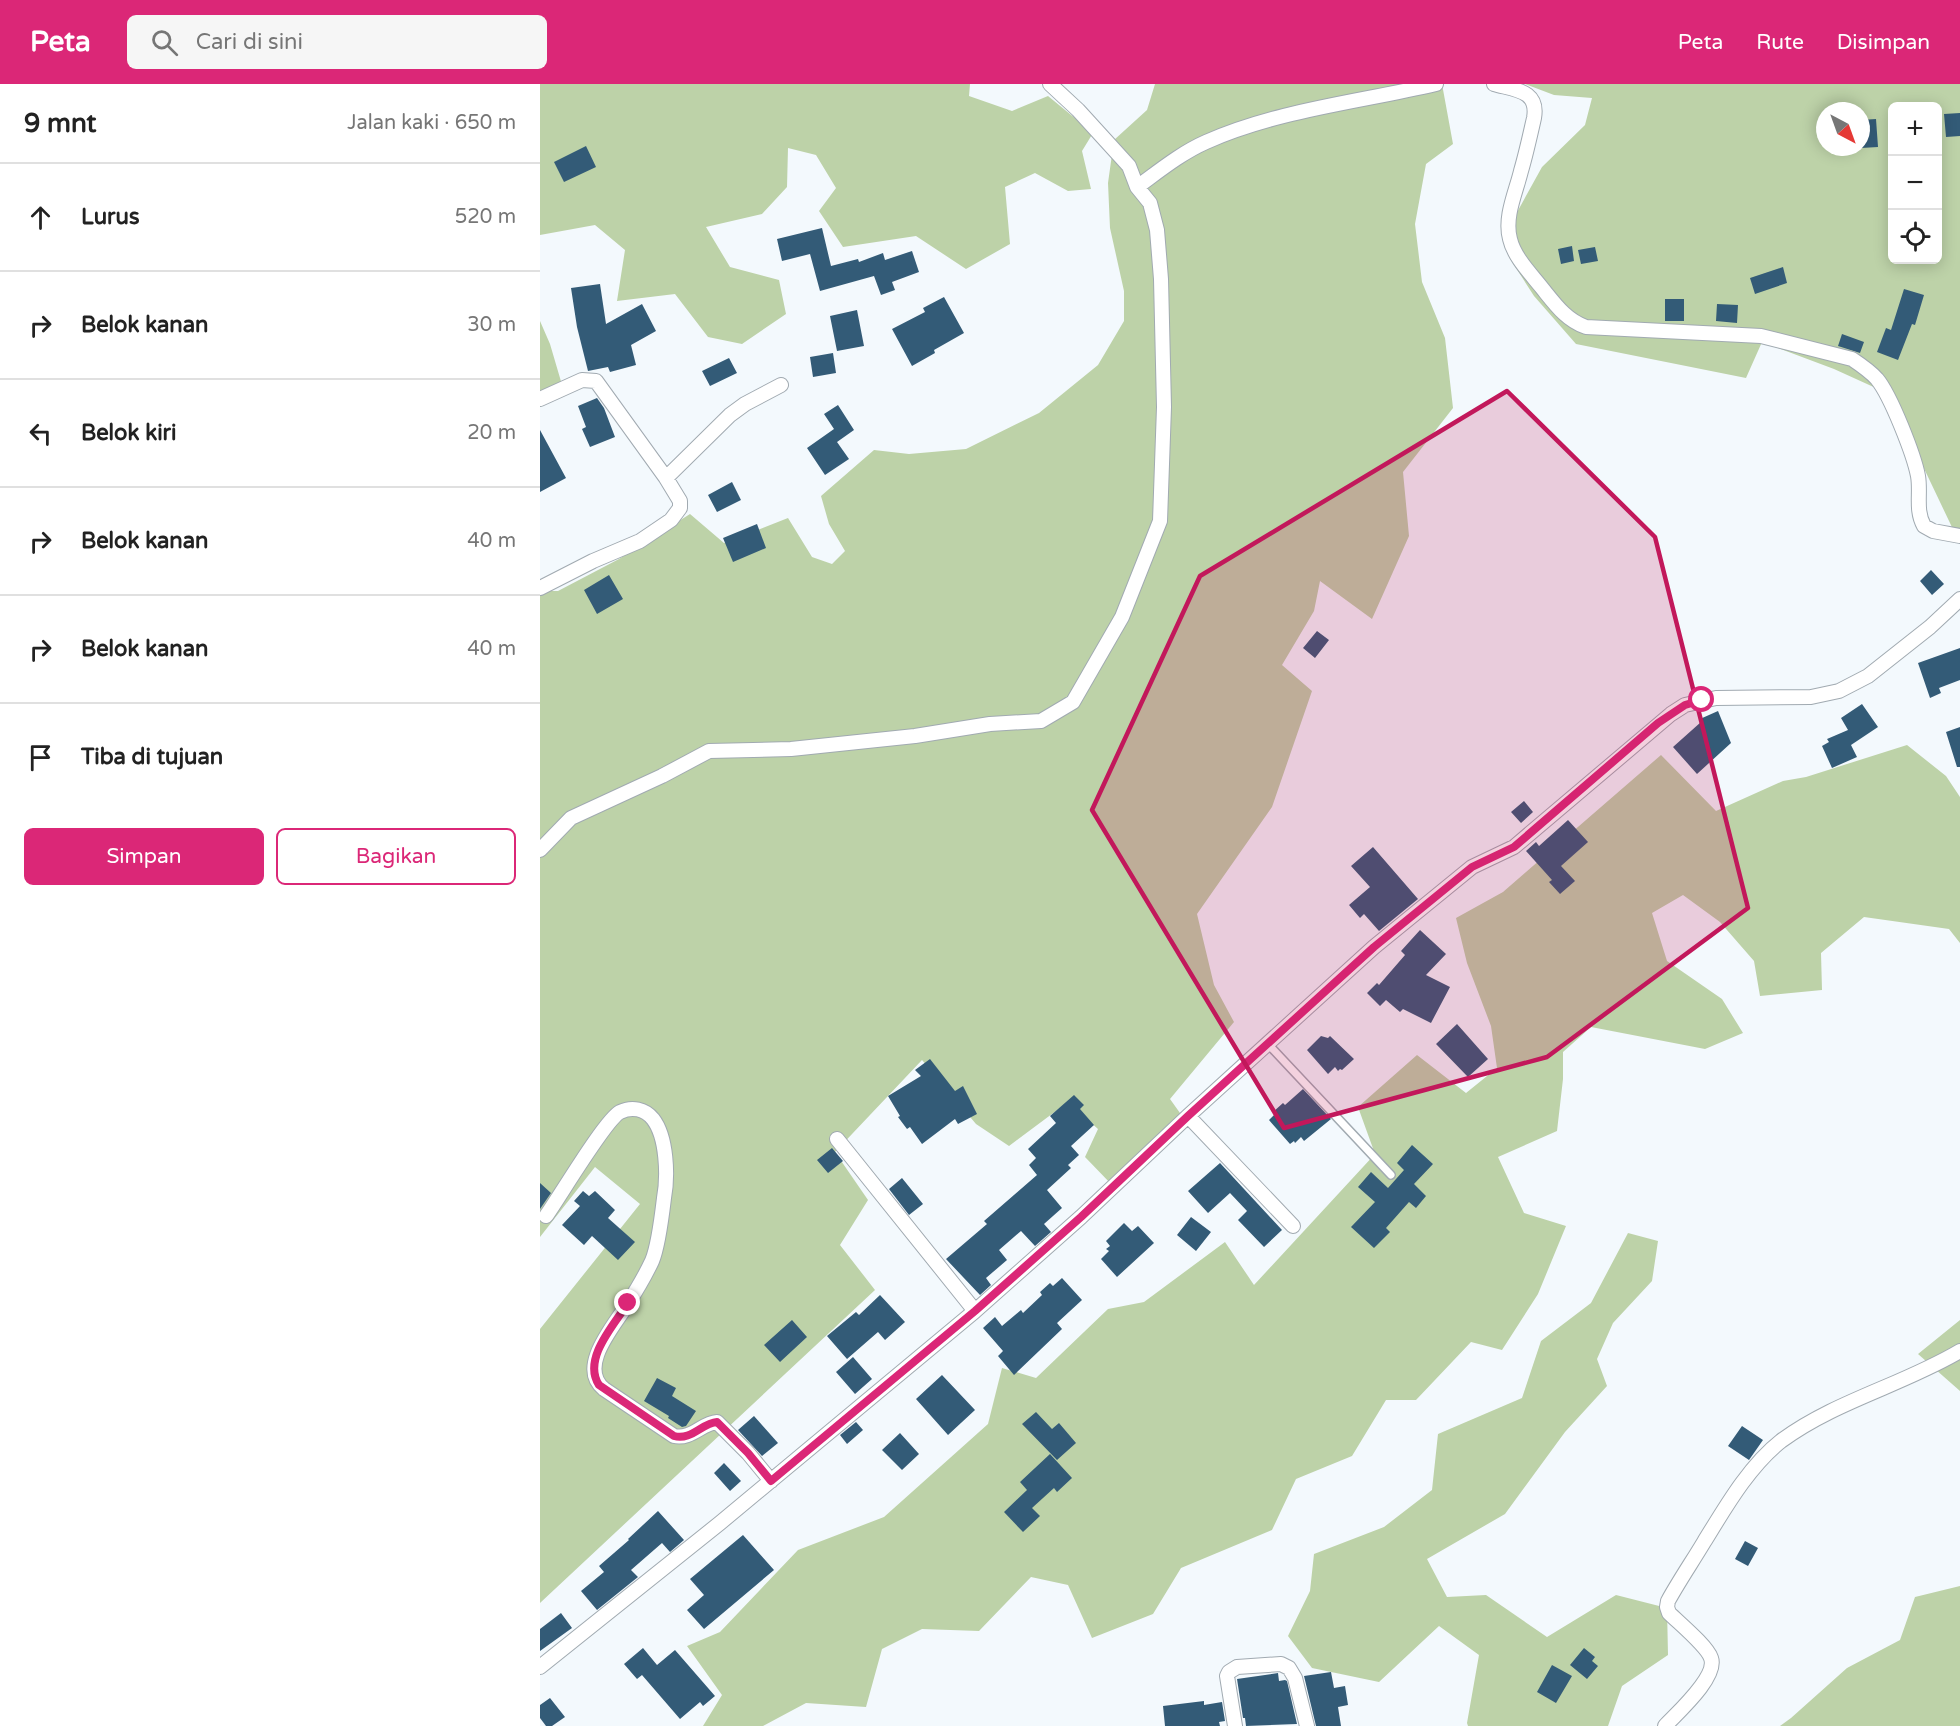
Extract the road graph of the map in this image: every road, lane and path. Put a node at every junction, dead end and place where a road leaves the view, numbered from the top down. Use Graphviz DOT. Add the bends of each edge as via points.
graph roads {
  1 [pos="1050,84"];
  2 [pos="1436,84"];
  3 [pos="1494,84"];
  4 [pos="1137,187"];
  5 [pos="781,385"];
  6 [pos="540,399"];
  7 [pos="666,478"];
  8 [pos="1960,536"];
  9 [pos="540,588"];
  10 [pos="1960,599"];
  11 [pos="540,850"];
  12 [pos="1267,1043"];
  13 [pos="1188,1116"];
  14 [pos="837,1139"];
  15 [pos="1391,1175"];
  16 [pos="546,1216"];
  17 [pos="1293,1226"];
  18 [pos="975,1311"];
  19 [pos="1960,1351"];
  20 [pos="771,1481"];
  21 [pos="540,1667"];
  22 [pos="1235,1726"];
  23 [pos="1306,1726"];
  24 [pos="1665,1726"];
  1 -- 4 [label="street" via="1129,166"];
  2 -- 4 [label="street" via="1243,128 1204,142"];
  3 -- 8 [label="street" via="1524,93 1535,104 1508,230 1529,272 1562,313 1586,327 1761,336 1852,359 1877,379 1892,406 1918,476 1918,511 1924,526"];
  4 -- 11 [label="street" via="1150,203 1157,230 1161,279 1164,407 1160,520 1122,617 1073,702 1041,722 990,724 791,749 709,751 571,818"];
  5 -- 7 [label="street" via="730,415"];
  6 -- 7 [label="street" via="582,380 596,381"];
  7 -- 9 [label="street" via="680,501 671,520 640,541"];
  10 -- 12 [label="street" via="1868,676 1839,690 1811,696 1716,698 1685,705 1514,847 1472,867 1374,947"];
  12 -- 13 [label="street"];
  12 -- 15 [label="lane"];
  13 -- 17 [label="street"];
  13 -- 18 [label="street"];
  14 -- 18 [label="street"];
  16 -- 20 [label="street" via="606,1126 620,1112 636,1109 648,1113 663,1135 665,1174 665,1197 653,1260 599,1349 595,1379 604,1389 679,1438 713,1422 720,1423"];
  18 -- 20 [label="street"];
  19 -- 24 [label="street" via="1865,1395 1780,1442 1734,1495 1668,1600 1669,1613 1705,1649 1712,1662 1703,1684"];
  20 -- 21 [label="street"];
  22 -- 23 [label="street" via="1229,1672 1237,1667 1281,1664 1290,1668 1295,1678"];
}
